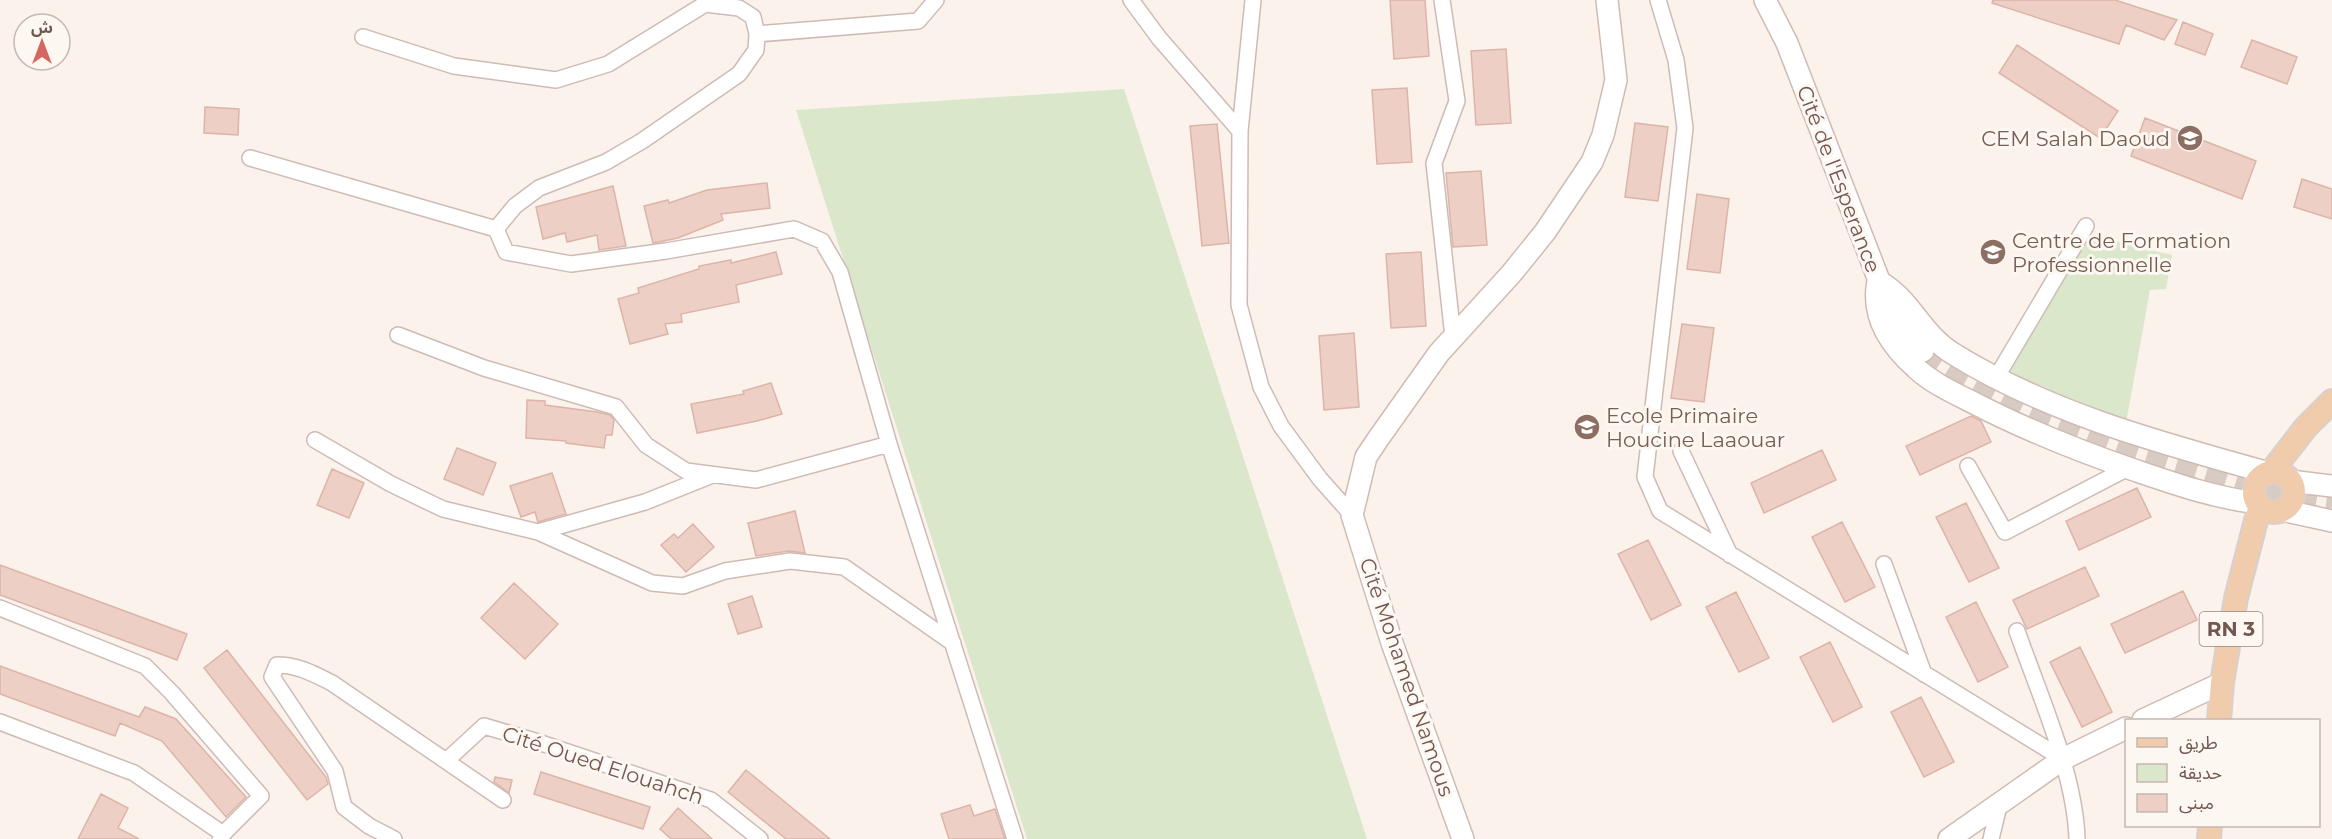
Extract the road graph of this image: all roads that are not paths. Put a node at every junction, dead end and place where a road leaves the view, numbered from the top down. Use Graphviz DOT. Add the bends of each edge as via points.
graph roads {
  1 [pos="936,0"];
  2 [pos="1131,0"];
  3 [pos="1253,0"];
  4 [pos="1442,0"];
  5 [pos="1607,0"];
  6 [pos="1658,0"];
  7 [pos="1765,0"];
  8 [pos="758,33"];
  9 [pos="363,37"];
  10 [pos="1240,131"];
  11 [pos="250,158"];
  12 [pos="2086,226"];
  13 [pos="496,229"];
  14 [pos="1878,280"];
  15 [pos="398,336"];
  16 [pos="1453,337"];
  17 [pos="1923,351"];
  18 [pos="1996,378"];
  19 [pos="2328,406"];
  20 [pos="315,440"];
  21 [pos="889,444"];
  22 [pos="1681,451"];
  23 [pos="1968,466"];
  24 [pos="2128,468"];
  25 [pos="713,474"];
  26 [pos="2280,476"];
  27 [pos="2332,486"];
  28 [pos="2269,508"];
  29 [pos="1352,516"];
  30 [pos="2332,520"];
  31 [pos="538,532"];
  32 [pos="1730,555"];
  33 [pos="1884,564"];
  34 [pos="0,608"];
  35 [pos="2017,631"];
  36 [pos="953,643"];
  37 [pos="1924,674"];
  38 [pos="2222,682"];
  39 [pos="2145,719"];
  40 [pos="2219,719"];
  41 [pos="0,722"];
  42 [pos="2125,729"];
  43 [pos="2063,759"];
  44 [pos="446,761"];
  45 [pos="503,800"];
  46 [pos="2000,802"];
  47 [pos="222,836"];
  48 [pos="394,839"];
  49 [pos="760,839"];
  50 [pos="1015,839"];
  51 [pos="1463,839"];
  52 [pos="1949,839"];
  53 [pos="1991,839"];
  54 [pos="2077,839"];
  1 -- 8 [label="street" via="918,21"];
  2 -- 10 [label="street"];
  3 -- 10 [label="street"];
  4 -- 16 [label="street" via="1456,101 1434,163"];
  5 -- 16 [label="main road" via="1616,80 1593,162 1545,232"];
  6 -- 32 [label="street" via="1676,60 1685,128 1645,477 1660,512"];
  7 -- 14 [label="main road, Cité de l'Esperance" via="1787,43"];
  8 -- 9 [label="street" via="753,16 739,8 705,4 608,64 556,80 454,66"];
  8 -- 13 [label="street" via="756,50 739,74 606,162 539,188 515,206"];
  10 -- 29 [label="street" via="1239,305 1261,387 1281,426"];
  11 -- 13 [label="street"];
  12 -- 18 [label="street"];
  13 -- 21 [label="street" via="506,252 571,264 794,229 822,241 840,273"];
  14 -- 17 [label="main road, Cité de l'Esperance" via="1900,325"];
  14 -- 18 [label="main road" via="1896,292 1931,338"];
  14 -- 24 [label="main road" via="1876,305 1883,327 1918,370 1997,415"];
  15 -- 25 [label="street" via="484,368 616,407 646,445 686,471"];
  16 -- 29 [label="main road" via="1366,458"];
  18 -- 26 [label="main road" via="2128,433"];
  19 -- 26 [label="main road, RN 3" via="2306,427"];
  20 -- 31 [label="street" via="443,509"];
  21 -- 25 [label="street" via="756,480"];
  21 -- 36 [label="street"];
  22 -- 32 [label="street"];
  23 -- 24 [label="street" via="2005,532"];
  24 -- 28 [label="main road"];
  25 -- 31 [label="street" via="645,502"];
  26 -- 27 [label="main road"];
  26 -- 28 [label="main road, RN 3" via="2294,489 2292,501"];
  26 -- 28 [label="main road, RN 3" via="2263,475 2255,486 2254,493"];
  28 -- 30 [label="main road"];
  28 -- 38 [label="main road, RN 3" via="2252,540 2236,598"];
  29 -- 51 [label="main road, Cité Mohamed Namous" via="1392,643"];
  31 -- 36 [label="street" via="652,583 683,586 725,571 790,561 844,567"];
  32 -- 37 [label="street"];
  33 -- 37 [label="street"];
  34 -- 47 [label="street" via="145,666 172,693 261,796"];
  35 -- 43 [label="street"];
  36 -- 50 [label="street"];
  37 -- 43 [label="street"];
  38 -- 39 [label="main road"];
  38 -- 40 [label="main road, RN 3"];
  41 -- 47 [label="street" via="134,773"];
  42 -- 43 [label="main road"];
  43 -- 46 [label="main road"];
  43 -- 54 [label="street"];
  44 -- 45 [label="street"];
  44 -- 48 [label="street" via="332,683 307,670 277,665 272,677 335,771 344,807"];
  44 -- 49 [label="street, Cité Oued Elouahch" via="484,726 711,801"];
  46 -- 52 [label="main road"];
  46 -- 53 [label="street"];
}
